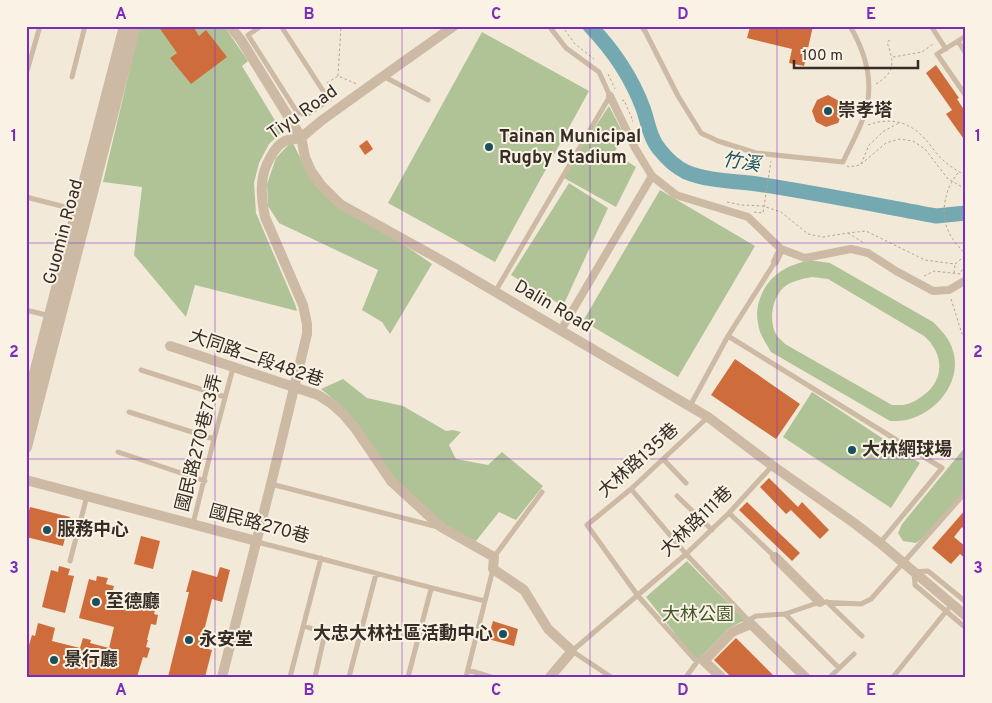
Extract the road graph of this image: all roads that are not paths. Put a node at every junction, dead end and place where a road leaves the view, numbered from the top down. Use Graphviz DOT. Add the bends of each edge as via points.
graph roads {
  1 [pos="40,26"];
  2 [pos="85,26"];
  3 [pos="125,26"];
  4 [pos="135,26"];
  5 [pos="230,26"];
  6 [pos="261,26"];
  7 [pos="281,26"];
  8 [pos="454,26"];
  9 [pos="549,26"];
  10 [pos="641,26"];
  11 [pos="850,26"];
  12 [pos="932,26"];
  13 [pos="966,36"];
  14 [pos="245,37"];
  15 [pos="958,41"];
  16 [pos="946,49"];
  17 [pos="966,54"];
  18 [pos="27,71"];
  19 [pos="383,76"];
  20 [pos="72,77"];
  21 [pos="613,95"];
  22 [pos="966,96"];
  23 [pos="428,100"];
  24 [pos="301,137"];
  25 [pos="652,176"];
  26 [pos="26,197"];
  27 [pos="83,211"];
  28 [pos="781,249"];
  29 [pos="775,262"];
  30 [pos="966,280"];
  31 [pos="495,292"];
  32 [pos="26,310"];
  33 [pos="54,317"];
  34 [pos="561,330"];
  35 [pos="728,336"];
  36 [pos="170,346"];
  37 [pos="233,368"];
  38 [pos="141,370"];
  39 [pos="295,388"];
  40 [pos="225,397"];
  41 [pos="690,406"];
  42 [pos="26,408"];
  43 [pos="129,412"];
  44 [pos="708,417"];
  45 [pos="29,426"];
  46 [pos="214,439"];
  47 [pos="26,447"];
  48 [pos="118,452"];
  49 [pos="663,459"];
  50 [pos="773,466"];
  51 [pos="26,480"];
  52 [pos="204,481"];
  53 [pos="686,483"];
  54 [pos="271,484"];
  55 [pos="631,489"];
  56 [pos="542,492"];
  57 [pos="966,492"];
  58 [pos="87,496"];
  59 [pos="677,496"];
  60 [pos="729,512"];
  61 [pos="193,525"];
  62 [pos="441,527"];
  63 [pos="712,530"];
  64 [pos="256,541"];
  65 [pos="880,543"];
  66 [pos="686,554"];
  67 [pos="774,556"];
  68 [pos="494,557"];
  69 [pos="321,558"];
  70 [pos="70,561"];
  71 [pos="904,563"];
  72 [pos="493,569"];
  73 [pos="914,572"];
  74 [pos="376,574"];
  75 [pos="431,588"];
  76 [pos="638,596"];
  77 [pos="485,600"];
  78 [pos="823,602"];
  79 [pos="966,602"];
  80 [pos="949,607"];
  81 [pos="784,614"];
  82 [pos="966,616"];
  83 [pos="750,622"];
  84 [pos="304,626"];
  85 [pos="966,628"];
  86 [pos="862,636"];
  87 [pos="572,651"];
  88 [pos="854,654"];
  89 [pos="700,662"];
  90 [pos="838,668"];
  91 [pos="468,670"];
  92 [pos="222,677"];
  93 [pos="290,677"];
  94 [pos="314,677"];
  95 [pos="349,677"];
  96 [pos="408,677"];
  97 [pos="466,677"];
  98 [pos="491,677"];
  99 [pos="550,677"];
  100 [pos="611,677"];
  101 [pos="686,677"];
  102 [pos="721,677"];
  103 [pos="804,677"];
  104 [pos="830,677"];
  105 [pos="893,677"];
  1 -- 18 [label="lane"];
  2 -- 20 [label="lane"];
  3 -- 27 [label="street, Guomin Road"];
  4 -- 27 [label="street, Guomin Road"];
  5 -- 14 [label="street, Dalin Road"];
  6 -- 14 [label="lane"];
  7 -- 14 [label="lane" via="330,100 307,115 297,112"];
  8 -- 19 [label="street, Tiyu Road"];
  9 -- 21 [label="lane" via="566,48 599,72"];
  10 -- 11 [label="lane" via="701,133 756,153 843,162 867,106 869,86 867,65"];
  12 -- 16 [label="lane"];
  13 -- 15 [label="lane"];
  14 -- 24 [label="street, Dalin Road"];
  15 -- 16 [label="lane"];
  15 -- 17 [label="lane"];
  16 -- 22 [label="lane" via="938,54"];
  19 -- 23 [label="lane"];
  19 -- 24 [label="street, Tiyu Road"];
  21 -- 25 [label="street" via="635,148"];
  21 -- 31 [label="lane"];
  24 -- 31 [label="street, Dalin Road" via="311,171 340,204"];
  24 -- 39 [label="street, Tiyu Road" via="285,141 276,149 269,159 261,189 270,230 305,314 307,334"];
  25 -- 28 [label="street" via="676,195 748,217"];
  25 -- 34 [label="street"];
  26 -- 27 [label="lane"];
  27 -- 33 [label="street, Guomin Road"];
  28 -- 29 [label="street"];
  28 -- 30 [label="street" via="805,258 851,249 868,253 933,291 949,290"];
  29 -- 35 [label="lane"];
  31 -- 34 [label="street, Dalin Road"];
  32 -- 33 [label="lane"];
  33 -- 42 [label="street, Guomin Road"];
  33 -- 45 [label="street, Guomin Road"];
  34 -- 41 [label="street, Dalin Road"];
  35 -- 41 [label="lane"];
  35 -- 65 [label="lane" via="942,468"];
  36 -- 37 [label="street, 大同路二段482巷"];
  37 -- 39 [label="street, 大同路二段482巷"];
  37 -- 40 [label="lane, 國民路270巷73弄"];
  38 -- 40 [label="lane"];
  39 -- 54 [label="street, Tiyu Road"];
  39 -- 62 [label="street, 大同路二段482巷" via="318,395 343,414 392,481"];
  40 -- 46 [label="lane, 國民路270巷73弄"];
  41 -- 44 [label="street, Dalin Road"];
  43 -- 46 [label="lane"];
  44 -- 49 [label="lane, 大林路135巷"];
  44 -- 50 [label="street, Dalin Road"];
  45 -- 47 [label="street, Guomin Road"];
  46 -- 52 [label="lane, 國民路270巷73弄"];
  48 -- 52 [label="lane"];
  49 -- 53 [label="lane"];
  49 -- 55 [label="lane, 大林路135巷"];
  50 -- 60 [label="lane, 大林路111巷"];
  50 -- 65 [label="street, Dalin Road"];
  51 -- 58 [label="street, 國民路270巷"];
  52 -- 61 [label="lane, 國民路270巷73弄"];
  54 -- 62 [label="lane"];
  54 -- 64 [label="street, Tiyu Road"];
  55 -- 66 [label="lane"];
  55 -- 76 [label="lane, 大林路135巷" via="587,525"];
  56 -- 68 [label="lane"];
  57 -- 71 [label="lane"];
  58 -- 61 [label="street, 國民路270巷"];
  58 -- 70 [label="lane"];
  59 -- 63 [label="lane"];
  60 -- 63 [label="lane, 大林路111巷"];
  60 -- 67 [label="lane"];
  61 -- 64 [label="street, 國民路270巷"];
  62 -- 68 [label="street, 大同路二段482巷"];
  63 -- 66 [label="lane, 大林路111巷"];
  64 -- 69 [label="lane, 國民路270巷"];
  64 -- 92 [label="street, Tiyu Road"];
  65 -- 71 [label="street, Dalin Road"];
  66 -- 76 [label="lane, 大林路111巷"];
  66 -- 83 [label="lane"];
  67 -- 78 [label="street"];
  68 -- 72 [label="street"];
  69 -- 74 [label="lane, 國民路270巷"];
  69 -- 84 [label="lane"];
  71 -- 73 [label="street, Dalin Road"];
  71 -- 78 [label="lane" via="880,590 861,604"];
  72 -- 77 [label="lane"];
  72 -- 87 [label="street" via="524,590 548,629"];
  73 -- 79 [label="lane, Dalin Road" via="928,571"];
  73 -- 80 [label="street, Dalin Road"];
  74 -- 75 [label="lane, 國民路270巷"];
  74 -- 95 [label="lane"];
  75 -- 77 [label="lane, 國民路270巷"];
  75 -- 96 [label="lane"];
  76 -- 87 [label="lane, 大林路111巷"];
  76 -- 89 [label="lane"];
  77 -- 91 [label="lane"];
  78 -- 81 [label="lane"];
  78 -- 86 [label="lane"];
  80 -- 82 [label="street, Dalin Road"];
  80 -- 85 [label="lane, Dalin Road"];
  80 -- 105 [label="lane"];
  81 -- 83 [label="lane" via="756,616"];
  81 -- 90 [label="lane"];
  83 -- 89 [label="street" via="732,632"];
  83 -- 103 [label="street"];
  84 -- 93 [label="lane"];
  84 -- 94 [label="lane" via="326,633"];
  87 -- 99 [label="street"];
  87 -- 100 [label="lane"];
  88 -- 90 [label="lane"];
  89 -- 101 [label="lane"];
  89 -- 102 [label="street"];
  90 -- 104 [label="lane"];
  91 -- 97 [label="lane"];
  91 -- 98 [label="lane"];
}
